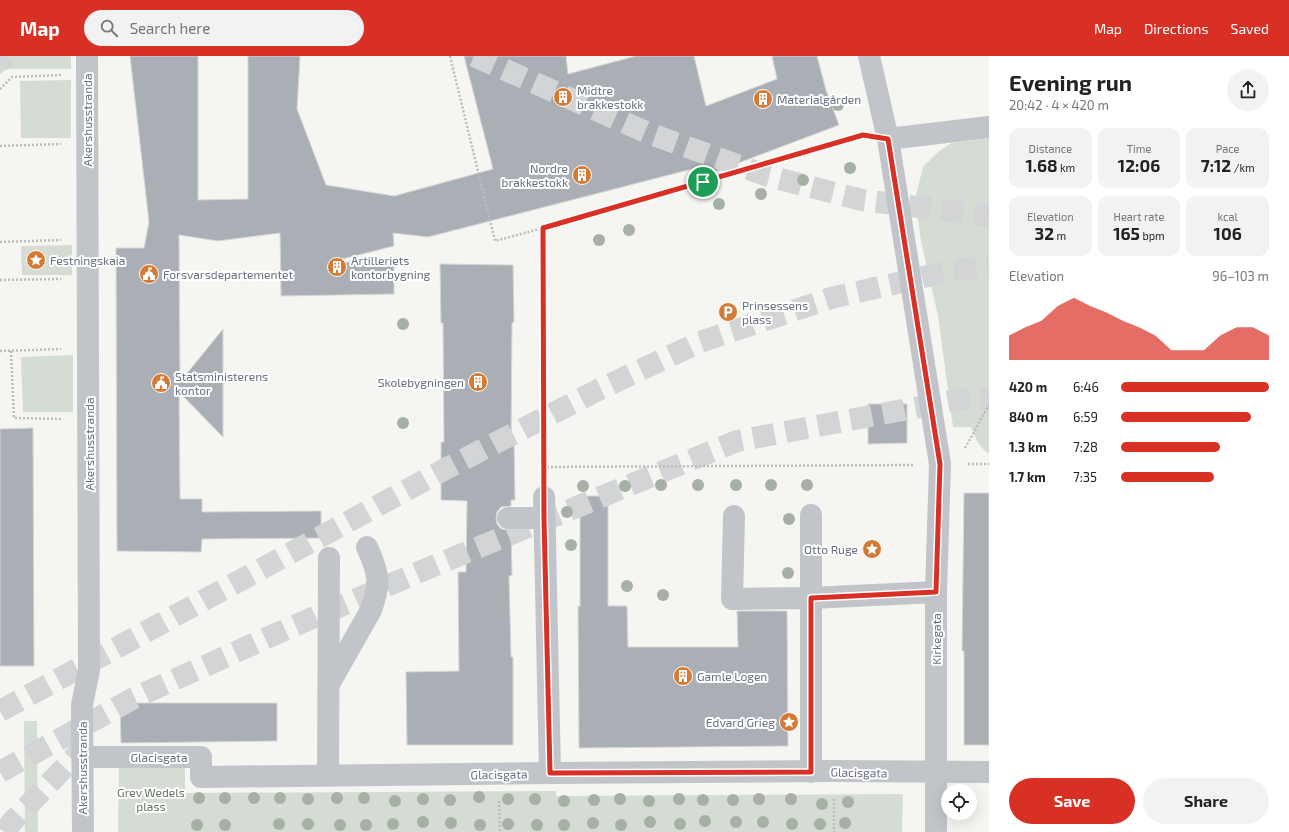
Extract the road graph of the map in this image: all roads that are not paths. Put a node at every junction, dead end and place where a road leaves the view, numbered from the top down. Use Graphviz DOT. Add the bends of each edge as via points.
graph roads {
  1 [pos="869,56"];
  2 [pos="87,66"];
  3 [pos="989,127"];
  4 [pos="888,139"];
  5 [pos="812,515"];
  6 [pos="734,516"];
  7 [pos="508,518"];
  8 [pos="367,547"];
  9 [pos="329,558"];
  10 [pos="936,592"];
  11 [pos="811,598"];
  12 [pos="328,684"];
  13 [pos="82,757"];
  14 [pos="811,772"];
  15 [pos="989,772"];
  16 [pos="550,773"];
  17 [pos="936,773"];
  18 [pos="328,776"];
  19 [pos="83,832"];
  20 [pos="936,832"];
  1 -- 4 [label="street, Kirkegata"];
  2 -- 13 [label="street, Akershusstranda" via="90,670 82,705"];
  3 -- 4 [label="street"];
  4 -- 10 [label="street, Kirkegata" via="940,464"];
  5 -- 11 [label="street"];
  6 -- 11 [label="street" via="732,599"];
  7 -- 16 [label="street" via="544,507"];
  8 -- 12 [label="street" via="377,574 375,598 371,610"];
  9 -- 12 [label="street"];
  10 -- 11 [label="street"];
  10 -- 17 [label="street, Kirkegata"];
  11 -- 14 [label="street"];
  12 -- 18 [label="street"];
  13 -- 18 [label="street, Glacisgata" via="201,757 201,778"];
  13 -- 19 [label="street, Akershusstranda"];
  14 -- 16 [label="street, Glacisgata"];
  14 -- 17 [label="street, Glacisgata"];
  15 -- 17 [label="street, Glacisgata"];
  16 -- 18 [label="street, Glacisgata"];
  17 -- 20 [label="street, Kirkegata"];
}
